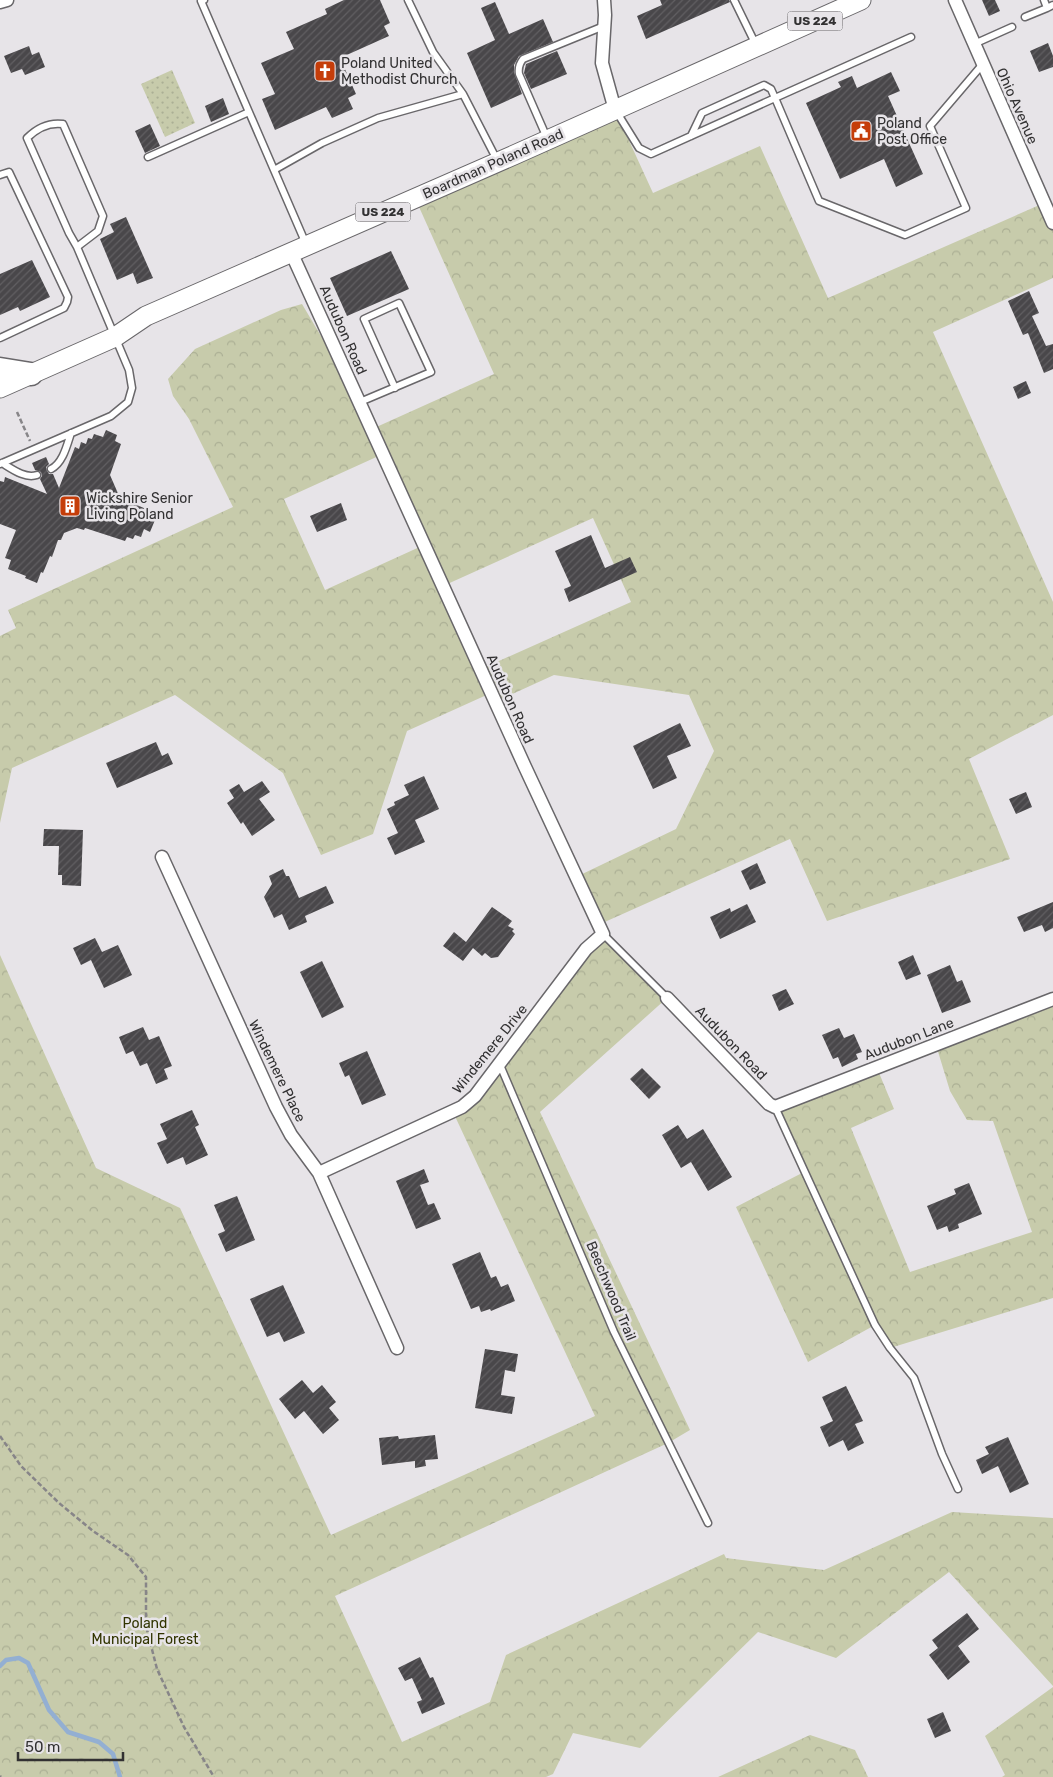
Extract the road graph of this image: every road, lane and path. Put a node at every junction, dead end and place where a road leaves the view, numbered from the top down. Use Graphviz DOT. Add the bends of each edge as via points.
graph roads {
  1 [pos="7,0"];
  2 [pos="204,0"];
  3 [pos="408,0"];
  4 [pos="604,0"];
  5 [pos="734,0"];
  6 [pos="861,0"];
  7 [pos="955,0"];
  8 [pos="1044,0"];
  9 [pos="0,2"];
  10 [pos="1050,6"];
  11 [pos="1025,17"];
  12 [pos="604,26"];
  13 [pos="1012,27"];
  14 [pos="911,37"];
  15 [pos="763,44"];
  16 [pos="974,44"];
  17 [pos="982,65"];
  18 [pos="463,94"];
  19 [pos="775,98"];
  20 [pos="615,110"];
  21 [pos="249,112"];
  22 [pos="691,136"];
  23 [pos="548,140"];
  24 [pos="148,157"];
  25 [pos="498,162"];
  26 [pos="274,170"];
  27 [pos="0,175"];
  28 [pos="1053,223"];
  29 [pos="77,247"];
  30 [pos="299,248"];
  31 [pos="115,337"];
  32 [pos="0,338"];
  33 [pos="0,369"];
  34 [pos="31,374"];
  35 [pos="0,388"];
  36 [pos="395,388"];
  37 [pos="360,402"];
  38 [pos="17,412"];
  39 [pos="71,433"];
  40 [pos="29,439"];
  41 [pos="1,463"];
  42 [pos="51,469"];
  43 [pos="38,475"];
  44 [pos="162,857"];
  45 [pos="602,934"];
  46 [pos="667,998"];
  47 [pos="1053,999"];
  48 [pos="500,1065"];
  49 [pos="775,1107"];
  50 [pos="318,1173"];
  51 [pos="398,1348"];
  52 [pos="0,1436"];
  53 [pos="958,1489"];
  54 [pos="708,1523"];
  55 [pos="214,1777"];
  1 -- 9 [label="street"];
  2 -- 21 [label="lane" via="201,1"];
  3 -- 18 [label="lane" via="433,52"];
  4 -- 12 [label="street"];
  5 -- 15 [label="lane"];
  6 -- 15 [label="main road, US 224"];
  7 -- 16 [label="street, Ohio Avenue"];
  8 -- 10 [label="lane"];
  10 -- 11 [label="lane"];
  12 -- 20 [label="street" via="602,63"];
  12 -- 23 [label="lane" via="520,63 518,69"];
  13 -- 16 [label="lane"];
  14 -- 19 [label="lane"];
  15 -- 20 [label="main road, Boardman Poland Road / US 224"];
  16 -- 17 [label="street, Ohio Avenue"];
  17 -- 19 [label="lane" via="930,126 966,208 905,235 819,201"];
  17 -- 28 [label="street, Ohio Avenue"];
  18 -- 25 [label="lane"];
  18 -- 26 [label="lane" via="378,118 322,143"];
  19 -- 22 [label="lane"];
  19 -- 22 [label="lane" via="771,89 764,85 753,89 702,113"];
  20 -- 22 [label="lane" via="639,148 651,154"];
  20 -- 23 [label="main road, Boardman Poland Road / US 224"];
  21 -- 24 [label="lane"];
  21 -- 26 [label="lane"];
  23 -- 25 [label="main road, Boardman Poland Road / US 224"];
  25 -- 30 [label="main road, Boardman Poland Road / US 224"];
  26 -- 30 [label="lane"];
  27 -- 32 [label="lane" via="9,172 68,297 64,308"];
  29 -- 29 [label="lane" via="98,231 103,216 63,124 53,123 26,138"];
  29 -- 31 [label="lane"];
  30 -- 31 [label="main road, Boardman Poland Road / US 224" via="146,316"];
  30 -- 37 [label="street, Audubon Road"];
  31 -- 34 [label="main road, Boardman Poland Road / US 224"];
  31 -- 39 [label="lane" via="129,370 132,388 128,402 111,416"];
  33 -- 34 [label="highway"];
  34 -- 35 [label="main road, Boardman Poland Road / US 224"];
  36 -- 36 [label="lane" via="431,372 399,303 364,319"];
  36 -- 37 [label="lane"];
  37 -- 45 [label="street, Audubon Road"];
  38 -- 40 [label="path"];
  39 -- 41 [label="lane"];
  39 -- 42 [label="lane" via="65,451"];
  41 -- 43 [label="lane" via="22,474"];
  44 -- 50 [label="street, Windemere Place" via="276,1107"];
  45 -- 46 [label="lane, Audubon Road"];
  45 -- 48 [label="street, Windemere Drive" via="586,949"];
  46 -- 49 [label="street, Audubon Road" via="768,1104"];
  47 -- 49 [label="street, Audubon Lane"];
  48 -- 50 [label="street, Windemere Drive" via="462,1108"];
  48 -- 54 [label="lane, Beechwood Trail" via="614,1332"];
  49 -- 53 [label="lane" via="876,1325 914,1378"];
  50 -- 51 [label="street, Windemere Place"];
  52 -- 55 [label="path" via="21,1466 59,1503 128,1555 146,1577 146,1626 157,1669 184,1727"];
}
